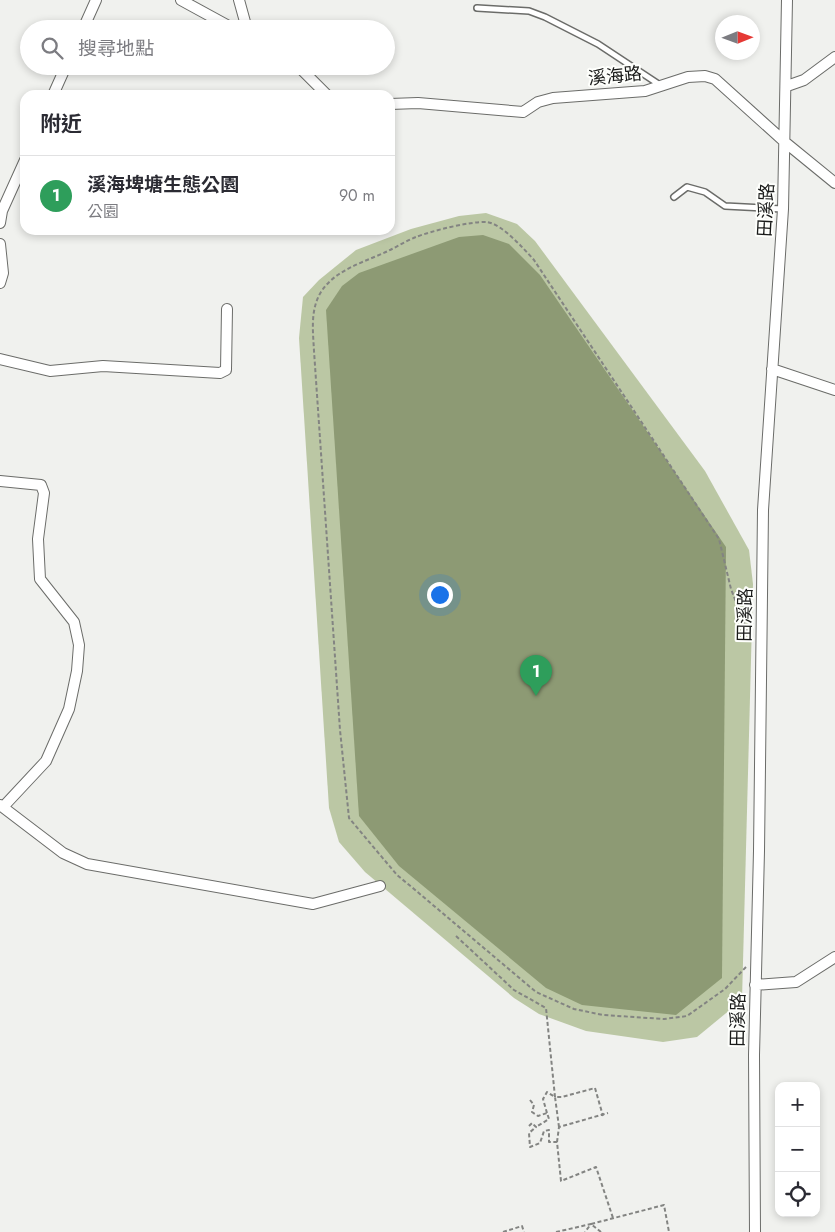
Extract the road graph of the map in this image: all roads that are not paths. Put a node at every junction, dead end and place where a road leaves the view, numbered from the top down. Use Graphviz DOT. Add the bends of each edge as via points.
graph roads {
  1 [pos="96,0"];
  2 [pos="180,0"];
  3 [pos="239,0"];
  4 [pos="787,0"];
  5 [pos="477,8"];
  6 [pos="87,20"];
  7 [pos="217,20"];
  8 [pos="244,20"];
  9 [pos="835,57"];
  10 [pos="62,75"];
  11 [pos="307,75"];
  12 [pos="660,85"];
  13 [pos="787,86"];
  14 [pos="55,90"];
  15 [pos="323,90"];
  16 [pos="395,104"];
  17 [pos="786,143"];
  18 [pos="20,171"];
  19 [pos="835,183"];
  20 [pos="674,197"];
  21 [pos="783,209"];
  22 [pos="0,223"];
  23 [pos="0,244"];
  24 [pos="0,283"];
  25 [pos="227,309"];
  26 [pos="0,359"];
  27 [pos="772,369"];
  28 [pos="835,390"];
  29 [pos="0,481"];
  30 [pos="2,806"];
  31 [pos="380,886"];
  32 [pos="835,957"];
  33 [pos="755,985"];
  34 [pos="754,1232"];
  1 -- 6 [label="street"];
  2 -- 7 [label="street"];
  3 -- 8 [label="street"];
  4 -- 13 [label="street, 田溪路"];
  5 -- 12 [label="lane" via="529,11 545,17 598,44"];
  9 -- 13 [label="street" via="804,80"];
  10 -- 14 [label="street"];
  11 -- 15 [label="street"];
  12 -- 16 [label="street, 溪海路" via="645,91 613,95 553,98 538,102 523,112"];
  12 -- 17 [label="street, 溪海路" via="688,77 715,79"];
  13 -- 17 [label="street, 田溪路"];
  17 -- 19 [label="street, 溪海路"];
  17 -- 21 [label="street, 田溪路"];
  18 -- 22 [label="street"];
  20 -- 21 [label="lane" via="687,187 705,192 725,206"];
  21 -- 27 [label="street, 田溪路"];
  23 -- 24 [label="street" via="3,273"];
  25 -- 26 [label="street" via="226,370 220,373 103,366 50,371"];
  27 -- 28 [label="street"];
  27 -- 33 [label="street, 田溪路" via="763,510"];
  29 -- 30 [label="street" via="41,485 44,493 38,539 40,579 74,622 79,645 69,709 46,761"];
  30 -- 31 [label="street" via="63,853 87,864 313,904"];
  32 -- 33 [label="street" via="796,982"];
  33 -- 34 [label="street, 田溪路"];
}
